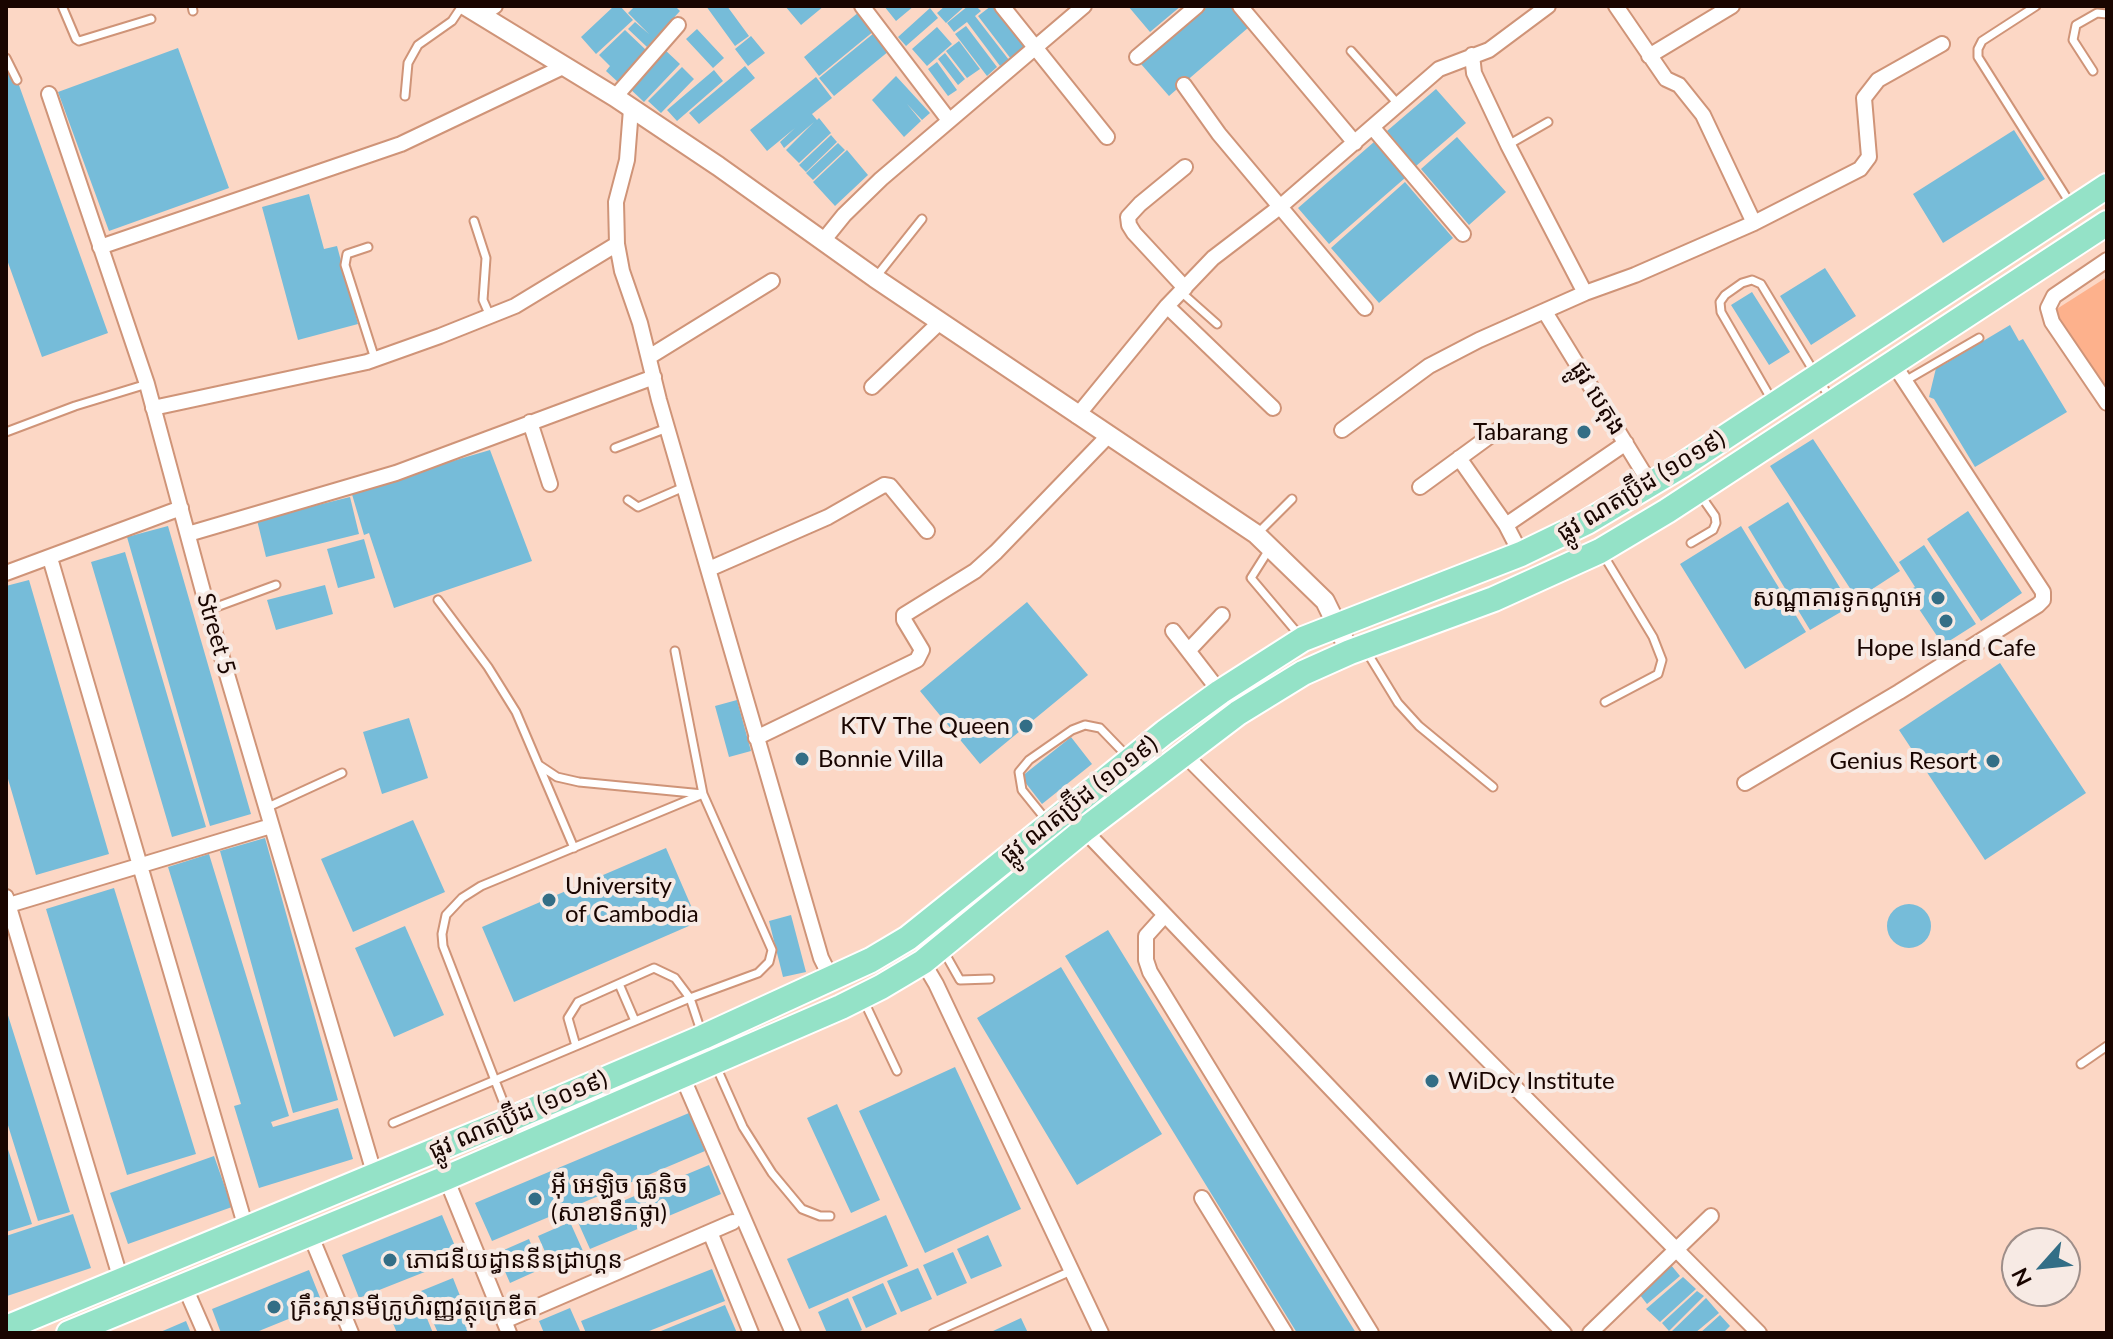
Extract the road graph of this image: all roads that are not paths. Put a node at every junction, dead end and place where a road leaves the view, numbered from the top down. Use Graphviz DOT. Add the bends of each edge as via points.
graph roads {
  1 [pos="62,6"];
  2 [pos="862,6"];
  3 [pos="1002,6"];
  4 [pos="1084,6"];
  5 [pos="1197,6"];
  6 [pos="1240,6"];
  7 [pos="1548,6"];
  8 [pos="1616,6"];
  9 [pos="1732,6"];
  10 [pos="2036,6"];
  11 [pos="476,8"];
  12 [pos="2107,14"];
  13 [pos="151,19"];
  14 [pos="678,25"];
  15 [pos="1942,44"];
  16 [pos="1035,50"];
  17 [pos="1351,51"];
  18 [pos="1472,55"];
  19 [pos="1649,56"];
  20 [pos="1137,57"];
  21 [pos="6,58"];
  22 [pos="565,66"];
  23 [pos="2093,71"];
  24 [pos="17,80"];
  25 [pos="1184,85"];
  26 [pos="49,94"];
  27 [pos="405,96"];
  28 [pos="615,97"];
  29 [pos="1398,104"];
  30 [pos="631,109"];
  31 [pos="948,119"];
  32 [pos="1548,122"];
  33 [pos="1373,128"];
  34 [pos="1107,137"];
  35 [pos="1355,143"];
  36 [pos="1508,145"];
  37 [pos="1185,167"];
  38 [pos="2107,186"];
  39 [pos="1281,206"];
  40 [pos="2073,209"];
  41 [pos="922,219"];
  42 [pos="474,221"];
  43 [pos="1754,223"];
  44 [pos="2107,223"];
  45 [pos="1463,234"];
  46 [pos="823,241"];
  47 [pos="617,244"];
  48 [pos="100,247"];
  49 [pos="368,247"];
  50 [pos="2107,260"];
  51 [pos="875,278"];
  52 [pos="772,281"];
  53 [pos="1183,290"];
  54 [pos="1585,293"];
  55 [pos="1167,306"];
  56 [pos="1365,308"];
  57 [pos="1545,312"];
  58 [pos="490,316"];
  59 [pos="940,322"];
  60 [pos="1217,324"];
  61 [pos="1979,338"];
  62 [pos="649,357"];
  63 [pos="375,359"];
  64 [pos="1899,372"];
  65 [pos="1817,376"];
  66 [pos="654,377"];
  67 [pos="147,384"];
  68 [pos="872,387"];
  69 [pos="1832,402"];
  70 [pos="2107,403"];
  71 [pos="1774,404"];
  72 [pos="153,408"];
  73 [pos="1273,408"];
  74 [pos="1077,416"];
  75 [pos="530,422"];
  76 [pos="667,428"];
  77 [pos="1342,430"];
  78 [pos="1498,430"];
  79 [pos="6,432"];
  80 [pos="1108,436"];
  81 [pos="1626,443"];
  82 [pos="615,448"];
  83 [pos="1459,458"];
  84 [pos="550,484"];
  85 [pos="1651,485"];
  86 [pos="686,486"];
  87 [pos="1420,487"];
  88 [pos="1697,491"];
  89 [pos="1292,499"];
  90 [pos="628,500"];
  91 [pos="181,508"];
  92 [pos="1506,525"];
  93 [pos="927,531"];
  94 [pos="188,534"];
  95 [pos="1256,534"];
  96 [pos="1691,543"];
  97 [pos="1271,547"];
  98 [pos="1600,551"];
  99 [pos="1521,554"];
  100 [pos="50,558"];
  101 [pos="709,569"];
  102 [pos="6,573"];
  103 [pos="276,585"];
  104 [pos="438,600"];
  105 [pos="208,610"];
  106 [pos="1222,615"];
  107 [pos="1338,624"];
  108 [pos="1173,631"];
  109 [pos="1303,639"];
  110 [pos="1356,649"];
  111 [pos="1189,650"];
  112 [pos="675,651"];
  113 [pos="1220,692"];
  114 [pos="1605,702"];
  115 [pos="756,738"];
  116 [pos="1183,753"];
  117 [pos="1130,759"];
  118 [pos="539,765"];
  119 [pos="342,773"];
  120 [pos="1745,783"];
  121 [pos="1493,787"];
  122 [pos="703,794"];
  123 [pos="266,808"];
  124 [pos="1048,823"];
  125 [pos="271,826"];
  126 [pos="1084,830"];
  127 [pos="574,848"];
  128 [pos="140,866"];
  129 [pos="7,901"];
  130 [pos="1164,916"];
  131 [pos="932,955"];
  132 [pos="990,979"];
  133 [pos="832,980"];
  134 [pos="619,984"];
  135 [pos="862,997"];
  136 [pos="690,998"];
  137 [pos="635,1021"];
  138 [pos="703,1037"];
  139 [pos="576,1046"];
  140 [pos="2107,1046"];
  141 [pos="672,1050"];
  142 [pos="714,1062"];
  143 [pos="2081,1064"];
  144 [pos="897,1071"];
  145 [pos="683,1076"];
  146 [pos="494,1081"];
  147 [pos="511,1119"];
  148 [pos="393,1123"];
  149 [pos="375,1176"];
  150 [pos="446,1178"];
  151 [pos="1202,1198"];
  152 [pos="830,1216"];
  153 [pos="1711,1216"];
  154 [pos="739,1220"];
  155 [pos="246,1228"];
  156 [pos="710,1232"];
  157 [pos="310,1234"];
  158 [pos="1678,1251"];
  159 [pos="1071,1271"];
  160 [pos="121,1280"];
  161 [pos="184,1285"];
  162 [pos="506,1327"];
  163 [pos="6,1328"];
  164 [pos="1555,1330"];
  165 [pos="69,1333"];
  166 [pos="205,1333"];
  167 [pos="351,1333"];
  168 [pos="751,1333"];
  169 [pos="793,1333"];
  170 [pos="933,1333"];
  171 [pos="1101,1333"];
  172 [pos="1285,1333"];
  173 [pos="1371,1333"];
  174 [pos="1590,1333"];
  175 [pos="1759,1333"];
  1 -- 13 [label="lane" via="79,41"];
  2 -- 31 [label="street"];
  3 -- 16 [label="street"];
  4 -- 16 [label="street"];
  5 -- 20 [label="street"];
  6 -- 35 [label="street"];
  7 -- 18 [label="street" via="1489,50"];
  8 -- 19 [label="street"];
  9 -- 19 [label="street"];
  10 -- 40 [label="lane" via="1982,41 1978,57"];
  11 -- 22 [label="street"];
  11 -- 27 [label="lane" via="418,45 408,63"];
  12 -- 23 [label="lane" via="2097,13 2076,25 2073,40"];
  14 -- 28 [label="street"];
  15 -- 43 [label="street" via="1878,80 1864,98 1869,157 1860,169"];
  16 -- 31 [label="street"];
  16 -- 34 [label="street"];
  17 -- 29 [label="lane"];
  18 -- 29 [label="street" via="1439,69"];
  18 -- 36 [label="street" via="1474,73"];
  19 -- 43 [label="street" via="1703,115"];
  21 -- 24 [label="lane"];
  22 -- 28 [label="street"];
  22 -- 48 [label="street" via="401,144"];
  25 -- 39 [label="street"];
  26 -- 48 [label="street, Street 5"];
  28 -- 30 [label="street"];
  29 -- 33 [label="street"];
  30 -- 46 [label="street"];
  30 -- 47 [label="street" via="624,181 616,202"];
  31 -- 46 [label="street"];
  32 -- 36 [label="lane"];
  33 -- 35 [label="street"];
  33 -- 45 [label="street"];
  35 -- 39 [label="street"];
  36 -- 54 [label="street"];
  37 -- 53 [label="street" via="1128,217 1134,233"];
  38 -- 40 [label="main road, ផ្លូវ ណតប្រ៊ីដ (១០១៩)"];
  39 -- 53 [label="street" via="1213,258"];
  39 -- 56 [label="street"];
  40 -- 65 [label="main road, ផ្លូវ ណតប្រ៊ីដ (១០១៩)"];
  41 -- 51 [label="lane"];
  42 -- 58 [label="lane" via="486,258 483,300"];
  43 -- 54 [label="street"];
  44 -- 64 [label="main road, ផ្លូវ ណតប្រ៊ីដ (១០១៩)"];
  46 -- 51 [label="street"];
  47 -- 58 [label="street"];
  47 -- 62 [label="street"];
  48 -- 67 [label="street, Street 5"];
  49 -- 63 [label="lane" via="347,254 345,265"];
  50 -- 70 [label="street" via="2054,296 2048,308"];
  51 -- 59 [label="street"];
  52 -- 62 [label="street"];
  53 -- 55 [label="street"];
  53 -- 60 [label="lane"];
  54 -- 57 [label="street"];
  55 -- 73 [label="street"];
  55 -- 74 [label="street"];
  57 -- 77 [label="street" via="1429,366"];
  57 -- 81 [label="street, ផ្លូវ បេតុង"];
  58 -- 63 [label="street"];
  59 -- 68 [label="street"];
  59 -- 74 [label="street"];
  61 -- 64 [label="lane"];
  62 -- 66 [label="street"];
  63 -- 72 [label="street"];
  64 -- 69 [label="main road, ផ្លូវ ណតប្រ៊ីដ (១០១៩)"];
  64 -- 120 [label="street" via="2043,592 2043,600"];
  65 -- 69 [label="lane"];
  65 -- 71 [label="main road, ផ្លូវ ណតប្រ៊ីដ (១០១៩)"];
  65 -- 71 [label="lane" via="1761,284 1742,283 1725,295 1721,312"];
  66 -- 75 [label="street"];
  66 -- 76 [label="street"];
  67 -- 72 [label="street, Street 5"];
  67 -- 79 [label="lane"];
  69 -- 88 [label="main road, ផ្លូវ ណតប្រ៊ីដ (១០១៩)"];
  71 -- 85 [label="main road, ផ្លូវ ណតប្រ៊ីដ (១០១៩)"];
  72 -- 91 [label="street, Street 5"];
  74 -- 80 [label="street"];
  75 -- 84 [label="street"];
  75 -- 94 [label="street" via="396,473"];
  76 -- 82 [label="lane"];
  76 -- 86 [label="street"];
  78 -- 83 [label="street"];
  80 -- 95 [label="street"];
  80 -- 115 [label="street" via="985,561 904,615 922,650 917,660"];
  81 -- 85 [label="street, ផ្លូវ បេតុង"];
  81 -- 92 [label="street"];
  83 -- 87 [label="street"];
  83 -- 92 [label="street"];
  85 -- 99 [label="main road, ផ្លូវ ណតប្រ៊ីដ (១០១៩)"];
  86 -- 90 [label="lane" via="638,507"];
  86 -- 101 [label="street"];
  88 -- 96 [label="lane" via="1716,523"];
  88 -- 98 [label="main road, ផ្លូវ ណតប្រ៊ីដ (១០១៩)"];
  89 -- 95 [label="lane"];
  91 -- 94 [label="street, Street 5"];
  91 -- 100 [label="street"];
  92 -- 99 [label="street"];
  93 -- 101 [label="street" via="884,485 828,517"];
  94 -- 105 [label="street, Street 5"];
  95 -- 97 [label="street"];
  97 -- 107 [label="street" via="1325,601"];
  97 -- 109 [label="lane" via="1251,578"];
  98 -- 110 [label="main road, ផ្លូវ ណតប្រ៊ីដ (១០១៩)" via="1494,599"];
  98 -- 114 [label="lane" via="1662,660 1658,674"];
  99 -- 107 [label="main road, ផ្លូវ ណតប្រ៊ីដ (១០១៩)"];
  100 -- 102 [label="street"];
  100 -- 128 [label="street"];
  101 -- 115 [label="street"];
  103 -- 105 [label="lane"];
  104 -- 118 [label="lane" via="516,712"];
  105 -- 123 [label="street, Street 5"];
  106 -- 111 [label="street"];
  107 -- 109 [label="main road, ផ្លូវ ណតប្រ៊ីដ (១០១៩)"];
  107 -- 110 [label="street"];
  108 -- 111 [label="street"];
  109 -- 113 [label="main road, ផ្លូវ ណតប្រ៊ីដ (១០១៩)"];
  110 -- 116 [label="main road, ផ្លូវ ណតប្រ៊ីដ (១០១៩)" via="1303,673"];
  110 -- 121 [label="lane" via="1419,726"];
  111 -- 113 [label="street"];
  112 -- 122 [label="lane"];
  113 -- 117 [label="main road, ផ្លូវ ណតប្រ៊ីដ (១០១៩)"];
  115 -- 133 [label="street"];
  116 -- 126 [label="main road, ផ្លូវ ណតប្រ៊ីដ (១០១៩)"];
  116 -- 158 [label="street"];
  117 -- 124 [label="main road, ផ្លូវ ណតប្រ៊ីដ (១០១៩)"];
  117 -- 124 [label="lane" via="1100,728 1085,725 1029,760 1019,772 1022,790"];
  118 -- 122 [label="lane" via="557,777 579,782"];
  118 -- 127 [label="lane"];
  119 -- 123 [label="lane"];
  122 -- 127 [label="lane"];
  122 -- 136 [label="lane" via="772,950 758,973"];
  123 -- 125 [label="street, Street 5"];
  124 -- 133 [label="main road, ផ្លូវ ណតប្រ៊ីដ (១០១៩)" via="908,938"];
  125 -- 128 [label="street"];
  125 -- 149 [label="street, Street 5"];
  126 -- 130 [label="street"];
  126 -- 131 [label="main road, ផ្លូវ ណតប្រ៊ីដ (១០១៩)"];
  127 -- 146 [label="lane" via="481,886 446,915 443,946"];
  128 -- 129 [label="street"];
  128 -- 155 [label="street"];
  129 -- 160 [label="street"];
  130 -- 164 [label="street"];
  130 -- 173 [label="street" via="1146,936 1150,972"];
  131 -- 132 [label="lane" via="960,980"];
  131 -- 135 [label="main road, ផ្លូវ ណតប្រ៊ីដ (១០១៩)"];
  131 -- 159 [label="street"];
  133 -- 138 [label="main road, ផ្លូវ ណតប្រ៊ីដ (១០១៩)"];
  134 -- 136 [label="lane" via="654,968 675,978"];
  134 -- 137 [label="lane"];
  134 -- 139 [label="lane" via="578,1002 568,1018"];
  135 -- 142 [label="main road, ផ្លូវ ណតប្រ៊ីដ (១០១៩)"];
  135 -- 144 [label="lane"];
  136 -- 137 [label="lane"];
  136 -- 138 [label="lane"];
  137 -- 139 [label="lane"];
  138 -- 141 [label="main road, ផ្លូវ ណតប្រ៊ីដ (១០១៩)"];
  138 -- 142 [label="lane"];
  139 -- 146 [label="lane"];
  140 -- 143 [label="lane"];
  141 -- 145 [label="street"];
  141 -- 147 [label="main road, ផ្លូវ ណតប្រ៊ីដ (១០១៩)"];
  142 -- 145 [label="main road, ផ្លូវ ណតប្រ៊ីដ (១០១៩)"];
  142 -- 152 [label="lane" via="743,1127 772,1173 802,1209"];
  145 -- 150 [label="main road, ផ្លូវ ណតប្រ៊ីដ (១០១៩)"];
  145 -- 154 [label="street"];
  146 -- 147 [label="lane"];
  146 -- 148 [label="lane"];
  147 -- 149 [label="main road, ផ្លូវ ណតប្រ៊ីដ (១០១៩)"];
  149 -- 155 [label="main road, ផ្លូវ ណតប្រ៊ីដ (១០១៩)"];
  150 -- 157 [label="main road, ផ្លូវ ណតប្រ៊ីដ (១០១៩)"];
  150 -- 162 [label="street"];
  151 -- 172 [label="street"];
  153 -- 158 [label="street"];
  154 -- 156 [label="street"];
  154 -- 169 [label="street"];
  155 -- 160 [label="main road, ផ្លូវ ណតប្រ៊ីដ (១០១៩)"];
  156 -- 162 [label="street"];
  156 -- 168 [label="street"];
  157 -- 161 [label="main road, ផ្លូវ ណតប្រ៊ីដ (១០១៩)"];
  157 -- 167 [label="street"];
  158 -- 174 [label="street"];
  158 -- 175 [label="street"];
  159 -- 170 [label="lane"];
  159 -- 171 [label="street"];
  160 -- 163 [label="main road, ផ្លូវ ណតប្រ៊ីដ (១០១៩)"];
  161 -- 165 [label="main road, ផ្លូវ ណតប្រ៊ីដ (១០១៩)"];
  161 -- 166 [label="street"];
}
